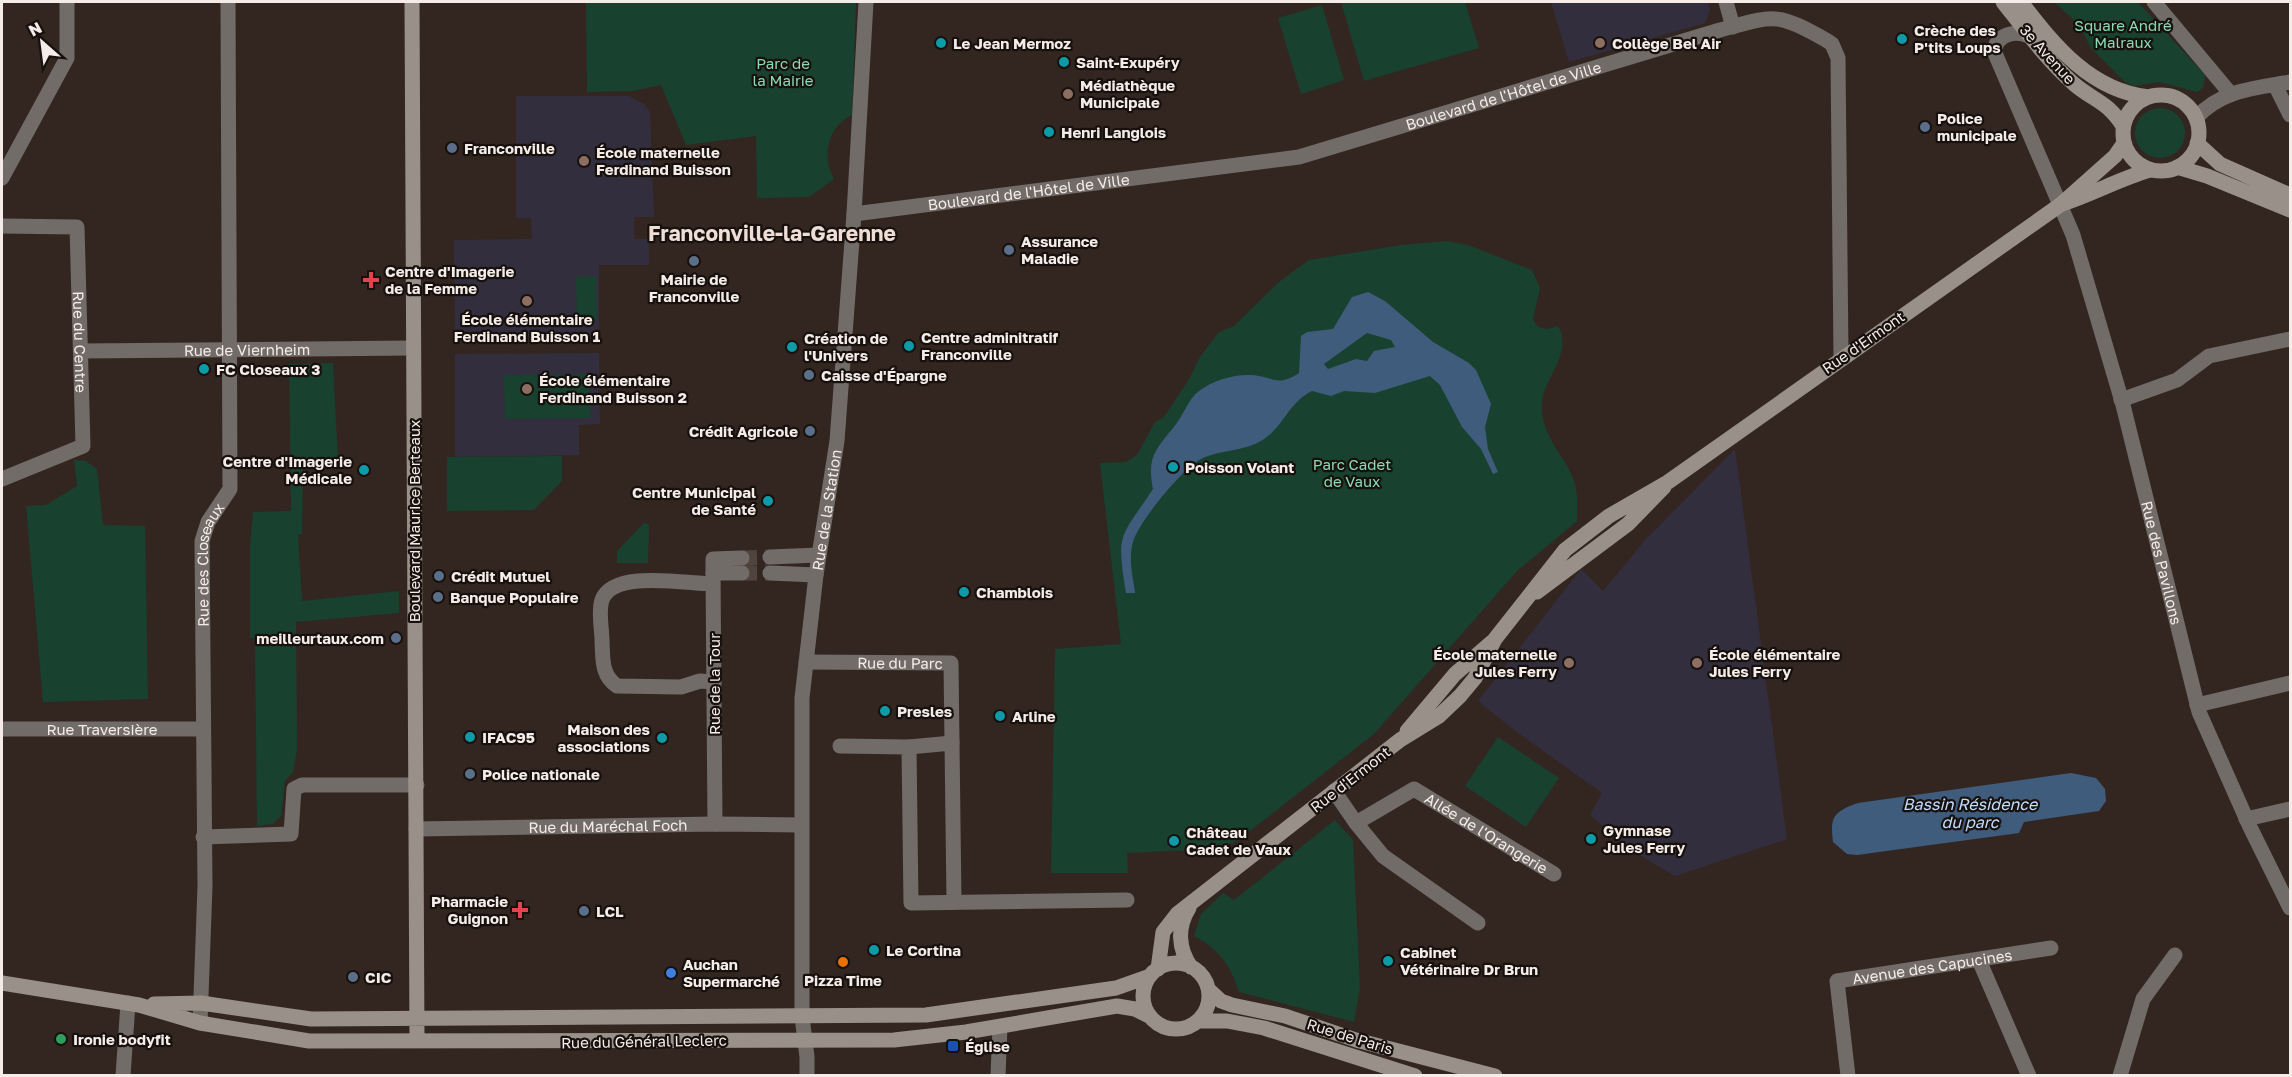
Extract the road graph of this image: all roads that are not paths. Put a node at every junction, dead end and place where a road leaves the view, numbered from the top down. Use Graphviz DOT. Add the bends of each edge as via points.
graph roads {
  1 [pos="67,2"];
  2 [pos="228,2"];
  3 [pos="412,2"];
  4 [pos="866,2"];
  5 [pos="1726,2"];
  6 [pos="2003,2"];
  7 [pos="2021,2"];
  8 [pos="2154,2"];
  9 [pos="1733,27"];
  10 [pos="2030,36"];
  11 [pos="2283,83"];
  12 [pos="2230,93"];
  13 [pos="2150,97"];
  14 [pos="2290,115"];
  15 [pos="2196,118"];
  16 [pos="2123,126"];
  17 [pos="2197,143"];
  18 [pos="2124,144"];
  19 [pos="2177,167"];
  20 [pos="2150,170"];
  21 [pos="2,178"];
  22 [pos="2290,195"];
  23 [pos="2060,205"];
  24 [pos="2290,210"];
  25 [pos="854,214"];
  26 [pos="2,226"];
  27 [pos="2289,343"];
  28 [pos="230,348"];
  29 [pos="413,348"];
  30 [pos="82,351"];
  31 [pos="1841,357"];
  32 [pos="2121,400"];
  33 [pos="2,479"];
  34 [pos="819,555"];
  35 [pos="770,557"];
  36 [pos="742,565"];
  37 [pos="770,573"];
  38 [pos="816,574"];
  39 [pos="713,578"];
  40 [pos="806,662"];
  41 [pos="714,682"];
  42 [pos="2290,683"];
  43 [pos="2197,705"];
  44 [pos="2,729"];
  45 [pos="203,729"];
  46 [pos="952,743"];
  47 [pos="840,746"];
  48 [pos="909,747"];
  49 [pos="417,784"];
  50 [pos="1335,791"];
  51 [pos="2290,809"];
  52 [pos="2246,819"];
  53 [pos="1356,823"];
  54 [pos="715,824"];
  55 [pos="801,825"];
  56 [pos="416,829"];
  57 [pos="203,837"];
  58 [pos="1554,874"];
  59 [pos="1126,900"];
  60 [pos="1196,900"];
  61 [pos="954,902"];
  62 [pos="2290,908"];
  63 [pos="1478,923"];
  64 [pos="2051,948"];
  65 [pos="2175,955"];
  66 [pos="1979,960"];
  67 [pos="1191,967"];
  68 [pos="1154,972"];
  69 [pos="2,983"];
  70 [pos="1209,990"];
  71 [pos="201,1003"];
  72 [pos="134,1004"];
  73 [pos="1149,1016"];
  74 [pos="802,1017"];
  75 [pos="416,1018"];
  76 [pos="1198,1021"];
  77 [pos="200,1023"];
  78 [pos="1000,1027"];
  79 [pos="417,1041"];
  80 [pos="806,1041"];
  81 [pos="123,1076"];
  82 [pos="807,1076"];
  83 [pos="998,1076"];
  84 [pos="1415,1076"];
  85 [pos="1495,1076"];
  86 [pos="1848,1076"];
  87 [pos="2029,1076"];
  88 [pos="2120,1076"];
  1 -- 21 [label="street" via="67,58"];
  2 -- 28 [label="street, Rue des Closeaux"];
  3 -- 29 [label="street, Boulevard Maurice Berteaux"];
  4 -- 25 [label="street, Rue de la Station"];
  5 -- 9 [label="street"];
  6 -- 10 [label="street, 3e Avenue"];
  7 -- 13 [label="street, 3e Avenue" via="2054,43 2084,71 2115,90"];
  8 -- 12 [label="street"];
  9 -- 25 [label="street, Boulevard de l'Hôtel de Ville" via="1299,157"];
  9 -- 31 [label="street, Boulevard de l'Hôtel de Ville" via="1784,18 1826,40 1835,50 1839,69"];
  10 -- 16 [label="street, 3e Avenue" via="2060,70 2110,108"];
  10 -- 23 [label="street, Rue des Pavillons" via="2019,32 2004,36 1994,51"];
  11 -- 12 [label="street"];
  11 -- 14 [label="street"];
  12 -- 15 [label="street" via="2208,105"];
  13 -- 15 [label="street" via="2177,99"];
  13 -- 16 [label="street" via="2133,107"];
  15 -- 17 [label="street"];
  16 -- 18 [label="street"];
  17 -- 19 [label="street" via="2192,155"];
  17 -- 22 [label="street" via="2220,164"];
  18 -- 20 [label="street" via="2133,160"];
  18 -- 23 [label="street, Rue d'Ermont"];
  19 -- 20 [label="street"];
  19 -- 24 [label="street"];
  20 -- 23 [label="street, Rue d'Ermont"];
  23 -- 31 [label="street, Rue d'Ermont"];
  23 -- 32 [label="street, Rue des Pavillons" via="2073,236"];
  25 -- 34 [label="street, Rue de la Station" via="837,441"];
  26 -- 30 [label="street, Rue du Centre" via="76,227"];
  27 -- 32 [label="street" via="2209,356 2177,380"];
  28 -- 29 [label="street, Rue de Viernheim"];
  28 -- 30 [label="street, Rue de Viernheim"];
  28 -- 45 [label="street, Rue des Closeaux" via="230,489 208,522 202,541"];
  29 -- 49 [label="street, Boulevard Maurice Berteaux"];
  30 -- 33 [label="street, Rue du Centre" via="83,446"];
  31 -- 50 [label="street, Rue d'Ermont" via="1668,482 1628,524 1530,597 1495,639 1475,678 1460,696 1439,716 1400,740"];
  32 -- 43 [label="street, Rue des Pavillons"];
  34 -- 35 [label="street"];
  34 -- 38 [label="street, Rue de la Station"];
  36 -- 39 [label="street"];
  37 -- 38 [label="street"];
  38 -- 40 [label="street, Rue de la Station"];
  39 -- 41 [label="street, Rue de la Tour"];
  39 -- 41 [label="street" via="683,584 668,580 618,583 601,601 603,667 608,680 617,686 681,687 700,681"];
  40 -- 46 [label="street, Rue du Parc" via="951,663"];
  40 -- 55 [label="street, Rue de la Station"];
  41 -- 54 [label="street, Rue de la Tour"];
  42 -- 43 [label="street"];
  43 -- 52 [label="street, Rue des Pavillons"];
  44 -- 45 [label="street, Rue Traversière"];
  45 -- 57 [label="street, Rue des Closeaux"];
  46 -- 48 [label="street"];
  46 -- 61 [label="street, Rue du Parc"];
  47 -- 48 [label="street"];
  48 -- 61 [label="street" via="911,903"];
  49 -- 56 [label="street, Boulevard Maurice Berteaux"];
  49 -- 57 [label="street" via="302,785 294,789 291,834"];
  50 -- 53 [label="street"];
  50 -- 60 [label="street, Rue d'Ermont"];
  51 -- 52 [label="street"];
  52 -- 62 [label="street, Rue des Pavillons"];
  53 -- 58 [label="street, Allée de l'Orangerie" via="1414,789"];
  53 -- 63 [label="street" via="1383,856"];
  54 -- 55 [label="street, Rue du Maréchal Foch"];
  54 -- 56 [label="street, Rue du Maréchal Foch"];
  55 -- 74 [label="street, Rue de la Station"];
  56 -- 75 [label="street, Boulevard Maurice Berteaux"];
  57 -- 71 [label="street, Rue des Closeaux"];
  59 -- 61 [label="street"];
  60 -- 67 [label="street" via="1181,922 1180,931"];
  60 -- 68 [label="street, Rue d'Ermont" via="1169,922 1163,932"];
  64 -- 66 [label="street, Avenue des Capucines"];
  65 -- 88 [label="street" via="2143,999"];
  66 -- 86 [label="street, Avenue des Capucines" via="1837,981"];
  66 -- 87 [label="street"];
  67 -- 68 [label="street" via="1174,963"];
  67 -- 70 [label="street"];
  68 -- 73 [label="street" via="1143,996"];
  68 -- 74 [label="street, Rue du Général Leclerc" via="1116,988 971,1011"];
  69 -- 72 [label="street, Rue du Général Leclerc"];
  70 -- 76 [label="street" via="1207,1009"];
  70 -- 85 [label="street, Rue de Paris" via="1232,1005 1285,1016 1356,1040"];
  71 -- 72 [label="street, Rue du Général Leclerc"];
  71 -- 75 [label="street, Rue du Général Leclerc" via="312,1019"];
  71 -- 77 [label="street, Rue des Closeaux"];
  72 -- 77 [label="street, Rue du Général Leclerc"];
  72 -- 81 [label="street"];
  73 -- 76 [label="street" via="1175,1030"];
  73 -- 78 [label="street, Rue du Général Leclerc" via="1117,1006"];
  74 -- 75 [label="street, Rue du Général Leclerc"];
  74 -- 80 [label="street, Rue de la Station"];
  75 -- 79 [label="street, Boulevard Maurice Berteaux"];
  76 -- 84 [label="street, Rue de Paris" via="1227,1021 1264,1028"];
  77 -- 79 [label="street, Rue du Général Leclerc" via="291,1040"];
  78 -- 80 [label="street, Rue du Général Leclerc" via="894,1040"];
  78 -- 83 [label="street"];
  79 -- 80 [label="street, Rue du Général Leclerc"];
  80 -- 82 [label="street, Rue de la Station"];
}
